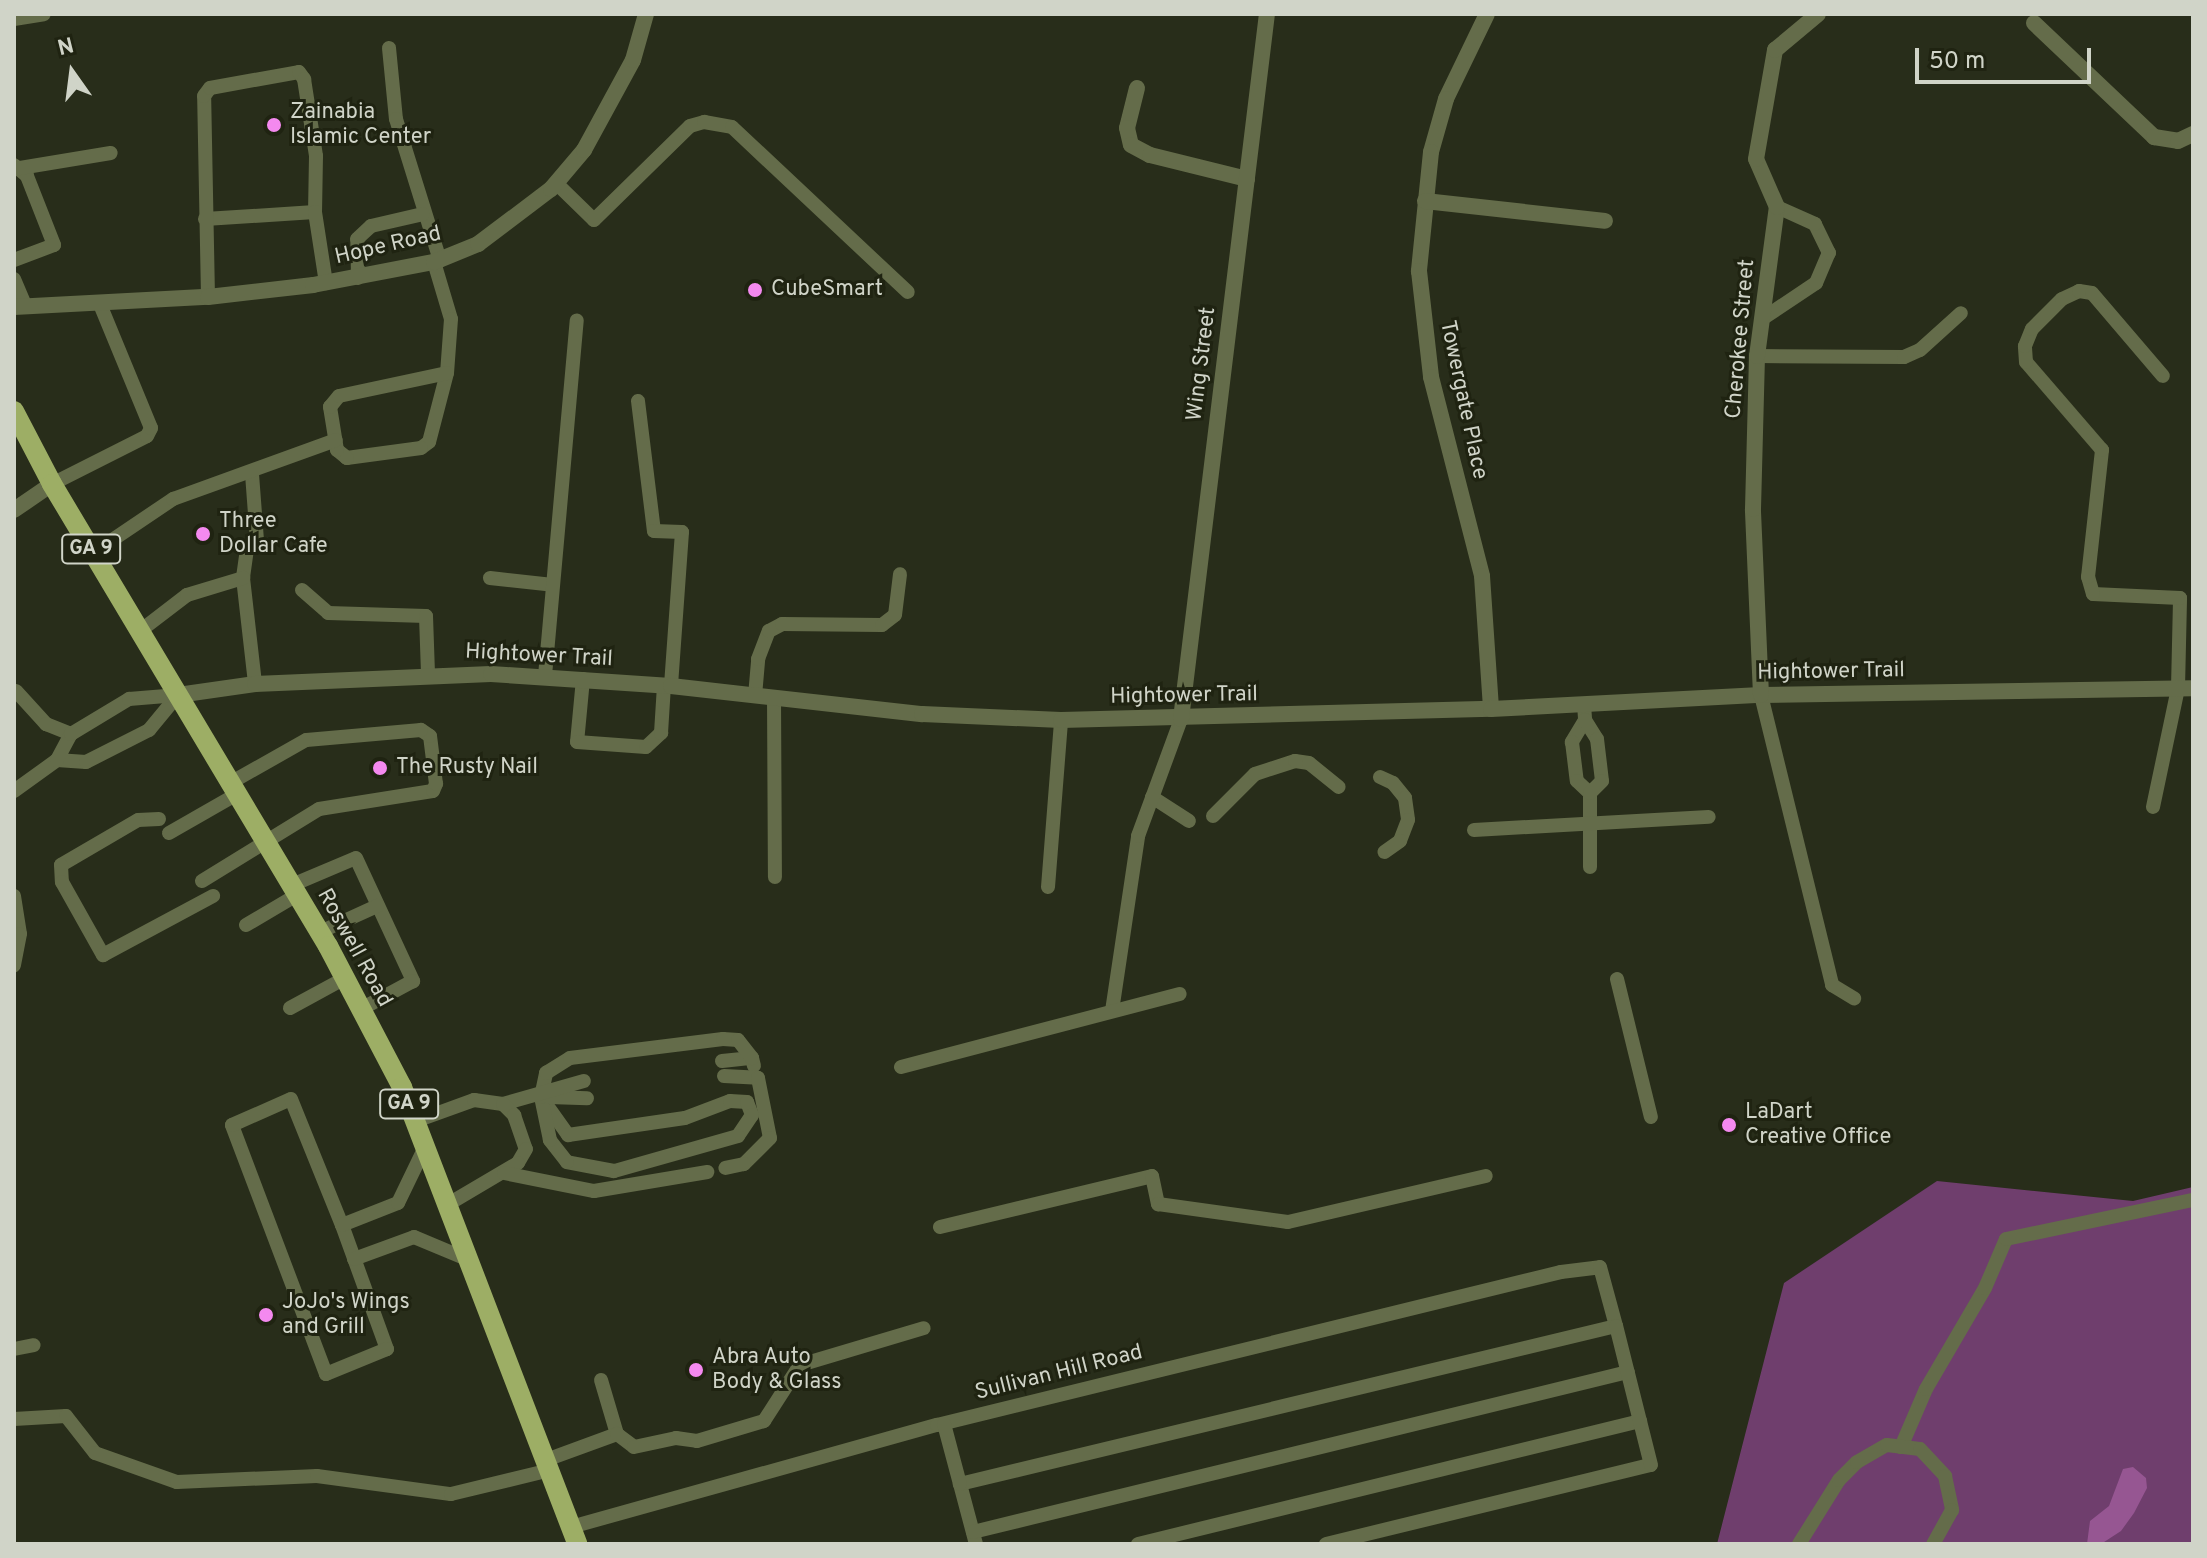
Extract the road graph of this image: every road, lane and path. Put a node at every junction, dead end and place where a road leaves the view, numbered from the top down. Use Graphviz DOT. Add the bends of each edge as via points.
graph roads {
  1 [pos="44,14"];
  2 [pos="646,14"];
  3 [pos="1267,14"];
  4 [pos="1487,14"];
  5 [pos="1818,14"];
  6 [pos="14,19"];
  7 [pos="2034,23"];
  8 [pos="389,48"];
  9 [pos="1137,88"];
  10 [pos="2193,134"];
  11 [pos="111,153"];
  12 [pos="15,167"];
  13 [pos="1247,179"];
  14 [pos="556,183"];
  15 [pos="1425,201"];
  16 [pos="1777,207"];
  17 [pos="315,212"];
  18 [pos="423,214"];
  19 [pos="205,219"];
  20 [pos="1605,221"];
  21 [pos="14,260"];
  22 [pos="437,261"];
  23 [pos="358,278"];
  24 [pos="14,279"];
  25 [pos="326,283"];
  26 [pos="908,292"];
  27 [pos="208,297"];
  28 [pos="99,302"];
  29 [pos="19,306"];
  30 [pos="1961,313"];
  31 [pos="1762,319"];
  32 [pos="577,320"];
  33 [pos="1757,356"];
  34 [pos="447,373"];
  35 [pos="2163,376"];
  36 [pos="638,401"];
  37 [pos="14,411"];
  38 [pos="336,445"];
  39 [pos="252,474"];
  40 [pos="52,484"];
  41 [pos="14,510"];
  42 [pos="93,553"];
  43 [pos="900,574"];
  44 [pos="243,578"];
  45 [pos="490,578"];
  46 [pos="553,585"];
  47 [pos="302,590"];
  48 [pos="2187,598"];
  49 [pos="140,631"];
  50 [pos="428,674"];
  51 [pos="545,676"];
  52 [pos="583,679"];
  53 [pos="255,684"];
  54 [pos="667,686"];
  55 [pos="2185,688"];
  56 [pos="16,691"];
  57 [pos="178,695"];
  58 [pos="1761,695"];
  59 [pos="755,696"];
  60 [pos="774,698"];
  61 [pos="1491,709"];
  62 [pos="1584,712"];
  63 [pos="1181,719"];
  64 [pos="1061,720"];
  65 [pos="71,734"];
  66 [pos="57,760"];
  67 [pos="1380,777"];
  68 [pos="1339,787"];
  69 [pos="234,788"];
  70 [pos="14,791"];
  71 [pos="1590,793"];
  72 [pos="1152,797"];
  73 [pos="2153,807"];
  74 [pos="1213,816"];
  75 [pos="1709,817"];
  76 [pos="159,819"];
  77 [pos="1189,821"];
  78 [pos="1593,821"];
  79 [pos="1474,830"];
  80 [pos="169,833"];
  81 [pos="267,845"];
  82 [pos="1384,852"];
  83 [pos="1590,867"];
  84 [pos="775,877"];
  85 [pos="202,881"];
  86 [pos="1048,887"];
  87 [pos="295,890"];
  88 [pos="14,896"];
  89 [pos="213,896"];
  90 [pos="377,906"];
  91 [pos="246,925"];
  92 [pos="320,932"];
  93 [pos="14,965"];
  94 [pos="345,978"];
  95 [pos="1617,979"];
  96 [pos="1180,994"];
  97 [pos="1854,998"];
  98 [pos="290,1008"];
  99 [pos="361,1009"];
  100 [pos="1112,1011"];
  101 [pos="752,1058"];
  102 [pos="901,1067"];
  103 [pos="758,1078"];
  104 [pos="584,1081"];
  105 [pos="541,1097"];
  106 [pos="587,1098"];
  107 [pos="503,1104"];
  108 [pos="758,1113"];
  109 [pos="1651,1117"];
  110 [pos="416,1121"];
  111 [pos="426,1145"];
  112 [pos="725,1168"];
  113 [pos="707,1172"];
  114 [pos="504,1173"];
  115 [pos="1486,1176"];
  116 [pos="2193,1200"];
  117 [pos="450,1203"];
  118 [pos="342,1225"];
  119 [pos="940,1227"];
  120 [pos="354,1259"];
  121 [pos="473,1262"];
  122 [pos="1616,1326"];
  123 [pos="924,1328"];
  124 [pos="34,1345"];
  125 [pos="14,1349"];
  126 [pos="1628,1372"];
  127 [pos="601,1380"];
  128 [pos="14,1419"];
  129 [pos="1640,1421"];
  130 [pos="944,1424"];
  131 [pos="617,1434"];
  132 [pos="1901,1447"];
  133 [pos="548,1465"];
  134 [pos="960,1484"];
  135 [pos="574,1536"];
  136 [pos="975,1538"];
  137 [pos="1138,1544"];
  138 [pos="1326,1544"];
  139 [pos="1799,1544"];
  140 [pos="1933,1544"];
  1 -- 6 [label="lane"];
  2 -- 14 [label="street, Hope Road" via="612,106"];
  3 -- 13 [label="street, Wing Street"];
  4 -- 15 [label="street, Towergate Place" via="1446,99 1431,152"];
  5 -- 16 [label="street" via="1775,50 1756,159"];
  7 -- 10 [label="street" via="2154,137 2178,141"];
  8 -- 18 [label="lane" via="396,119"];
  9 -- 13 [label="street" via="1127,128 1131,145 1150,155"];
  11 -- 12 [label="lane"];
  12 -- 21 [label="lane" via="27,176 54,245"];
  13 -- 63 [label="street, Wing Street"];
  14 -- 22 [label="street, Hope Road" via="515,221"];
  14 -- 26 [label="lane" via="594,220 690,126 732,127"];
  15 -- 20 [label="street"];
  15 -- 61 [label="street, Towergate Place" via="1419,271 1423,333 1482,576"];
  16 -- 31 [label="street, Cherokee Street"];
  16 -- 31 [label="lane" via="1815,224 1829,253 1816,283"];
  17 -- 19 [label="lane"];
  17 -- 19 [label="lane" via="316,156 299,72 210,88 204,96"];
  17 -- 25 [label="lane"];
  18 -- 22 [label="lane"];
  18 -- 23 [label="lane" via="371,226 357,239"];
  19 -- 27 [label="lane"];
  22 -- 23 [label="street, Hope Road"];
  22 -- 34 [label="lane" via="451,319"];
  23 -- 25 [label="street, Hope Road"];
  24 -- 29 [label="lane"];
  25 -- 27 [label="street, Hope Road"];
  27 -- 28 [label="street, Hope Road"];
  28 -- 29 [label="street, Hope Road"];
  28 -- 40 [label="lane" via="151,428 147,436"];
  30 -- 33 [label="lane" via="1920,350 1904,357"];
  31 -- 33 [label="street, Cherokee Street"];
  32 -- 46 [label="lane"];
  33 -- 58 [label="street, Cherokee Street" via="1753,509"];
  34 -- 38 [label="lane" via="339,396 330,407"];
  34 -- 38 [label="lane" via="429,442 347,458"];
  35 -- 48 [label="lane" via="2092,293 2079,291 2062,299 2032,329 2025,346 2026,362 2102,450 2088,577 2093,594"];
  36 -- 54 [label="lane" via="654,531 682,532"];
  37 -- 40 [label="main road, Roswell Road / GA 9"];
  38 -- 39 [label="lane"];
  39 -- 42 [label="lane" via="173,499"];
  39 -- 44 [label="lane" via="257,540 247,549"];
  40 -- 41 [label="street"];
  40 -- 42 [label="main road, Roswell Road / GA 9"];
  42 -- 49 [label="main road, Roswell Road / GA 9"];
  43 -- 59 [label="lane" via="895,615 882,625 782,624 769,631 758,659"];
  44 -- 49 [label="lane" via="187,595"];
  44 -- 53 [label="lane"];
  45 -- 46 [label="lane"];
  46 -- 51 [label="lane"];
  47 -- 50 [label="lane" via="328,613 426,616"];
  48 -- 55 [label="lane"];
  49 -- 57 [label="main road, Roswell Road / GA 9"];
  50 -- 51 [label="street, Hightower Trail"];
  50 -- 53 [label="street, Hightower Trail"];
  51 -- 52 [label="street, Hightower Trail"];
  52 -- 54 [label="street, Hightower Trail"];
  52 -- 54 [label="lane" via="577,742 646,747 661,733"];
  53 -- 57 [label="street, Hightower Trail"];
  54 -- 59 [label="street, Hightower Trail"];
  55 -- 58 [label="street, Hightower Trail"];
  55 -- 73 [label="lane"];
  56 -- 65 [label="lane" via="46,724"];
  57 -- 65 [label="lane" via="129,699"];
  57 -- 66 [label="lane" via="149,730 86,762"];
  57 -- 69 [label="main road, Roswell Road / GA 9"];
  58 -- 62 [label="street, Hightower Trail"];
  58 -- 97 [label="lane" via="1832,985"];
  59 -- 60 [label="street, Hightower Trail"];
  60 -- 64 [label="street, Hightower Trail" via="922,714"];
  60 -- 84 [label="lane"];
  61 -- 62 [label="street, Hightower Trail"];
  61 -- 63 [label="street, Hightower Trail"];
  62 -- 71 [label="lane" via="1597,739 1602,781"];
  62 -- 71 [label="lane" via="1572,742 1577,781"];
  63 -- 64 [label="street, Hightower Trail"];
  63 -- 72 [label="lane"];
  64 -- 86 [label="lane"];
  65 -- 66 [label="lane"];
  66 -- 70 [label="lane"];
  67 -- 82 [label="lane" via="1405,798 1408,820 1400,841"];
  68 -- 74 [label="lane" via="1309,763 1295,761 1255,774"];
  69 -- 80 [label="lane"];
  69 -- 81 [label="main road, Roswell Road / GA 9"];
  69 -- 81 [label="lane" via="306,740 421,730 430,736 433,791 319,809"];
  71 -- 78 [label="lane"];
  72 -- 77 [label="lane"];
  72 -- 100 [label="lane" via="1138,836"];
  75 -- 78 [label="lane"];
  76 -- 89 [label="lane" via="138,820 61,865 62,882 103,955"];
  78 -- 79 [label="lane"];
  78 -- 83 [label="lane"];
  81 -- 85 [label="lane"];
  81 -- 87 [label="main road, Roswell Road / GA 9"];
  87 -- 90 [label="lane" via="356,858"];
  87 -- 91 [label="lane"];
  87 -- 92 [label="main road, Roswell Road / GA 9"];
  88 -- 93 [label="lane" via="20,934"];
  90 -- 92 [label="lane"];
  90 -- 99 [label="lane" via="413,981"];
  92 -- 94 [label="main road, Roswell Road / GA 9"];
  94 -- 98 [label="lane"];
  94 -- 99 [label="main road, Roswell Road / GA 9"];
  95 -- 109 [label="lane"];
  96 -- 100 [label="lane"];
  99 -- 110 [label="main road, Roswell Road / GA 9"];
  100 -- 102 [label="lane"];
  101 -- 103 [label="lane"];
  101 -- 103 [label="lane" via="723,1068"];
  101 -- 105 [label="lane" via="738,1040 723,1039 570,1058 546,1073"];
  103 -- 108 [label="lane"];
  104 -- 105 [label="lane"];
  105 -- 106 [label="lane"];
  105 -- 107 [label="lane"];
  105 -- 108 [label="lane" via="568,1135 685,1118 730,1101 747,1102"];
  105 -- 108 [label="lane" via="550,1140 567,1162 594,1170 646,1165 685,1149 723,1143 738,1136"];
  107 -- 110 [label="lane" via="474,1100"];
  107 -- 114 [label="lane" via="514,1115 526,1149"];
  108 -- 112 [label="lane" via="770,1138 744,1164"];
  110 -- 111 [label="main road, Roswell Road / GA 9"];
  111 -- 117 [label="main road, Roswell Road / GA 9"];
  111 -- 118 [label="lane" via="398,1203"];
  113 -- 114 [label="lane" via="594,1191"];
  114 -- 117 [label="lane"];
  115 -- 119 [label="lane" via="1288,1222 1158,1204 1152,1176"];
  116 -- 132 [label="lane" via="2006,1239"];
  117 -- 121 [label="main road, Roswell Road / GA 9"];
  118 -- 120 [label="lane"];
  118 -- 120 [label="lane" via="291,1099 232,1125 326,1374 387,1349"];
  120 -- 121 [label="lane" via="414,1237"];
  121 -- 133 [label="main road, Roswell Road / GA 9"];
  122 -- 126 [label="lane"];
  122 -- 130 [label="lane, Sullivan Hill Road" via="1600,1267 1561,1272"];
  122 -- 134 [label="lane"];
  123 -- 131 [label="lane" via="800,1365 764,1421 697,1441 676,1438 634,1447"];
  124 -- 125 [label="lane"];
  126 -- 129 [label="lane"];
  126 -- 136 [label="lane"];
  127 -- 131 [label="lane"];
  128 -- 133 [label="lane" via="66,1416 95,1453 177,1482 317,1476 451,1494"];
  129 -- 137 [label="lane"];
  129 -- 138 [label="lane" via="1651,1465"];
  130 -- 134 [label="lane"];
  130 -- 135 [label="lane, Sullivan Hill Road"];
  131 -- 133 [label="lane"];
  132 -- 139 [label="lane" via="1887,1445 1857,1462 1839,1480"];
  132 -- 140 [label="lane" via="1920,1449 1945,1476 1952,1510"];
  133 -- 135 [label="main road, Roswell Road / GA 9"];
  134 -- 136 [label="lane"];
}
